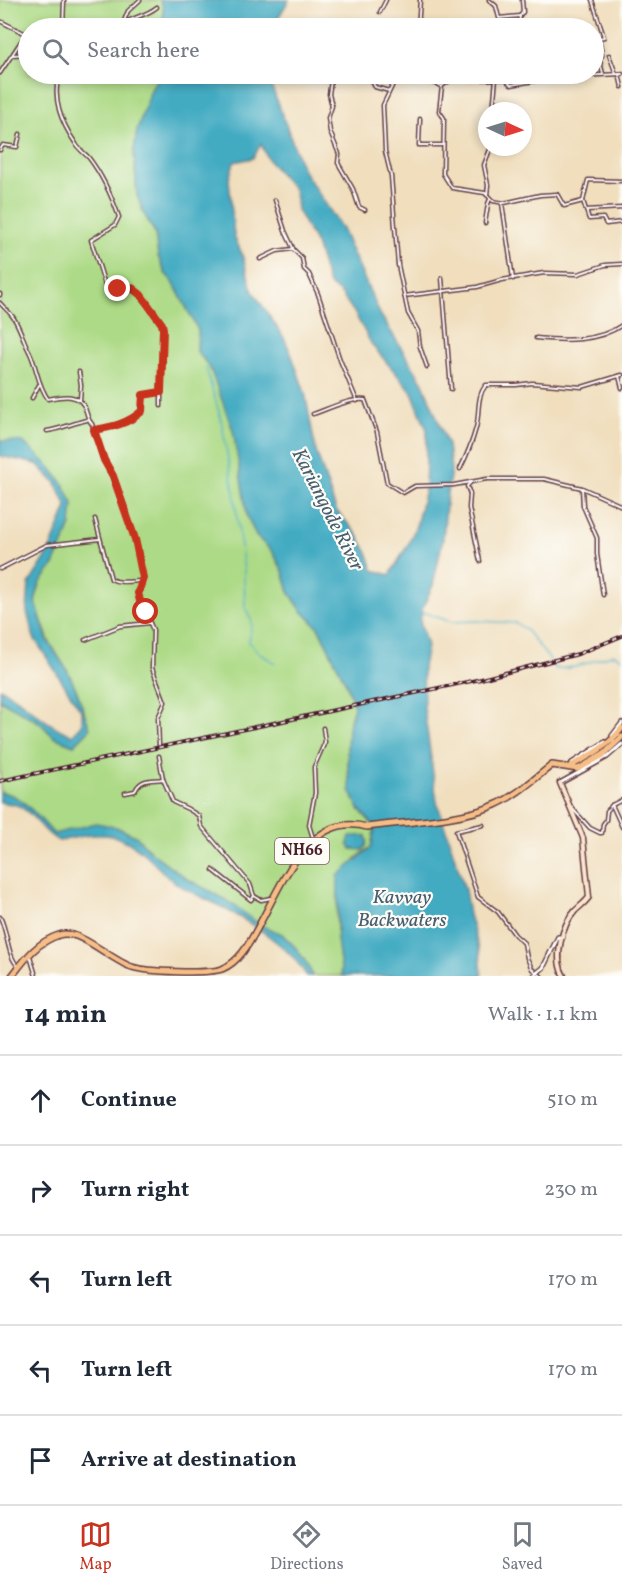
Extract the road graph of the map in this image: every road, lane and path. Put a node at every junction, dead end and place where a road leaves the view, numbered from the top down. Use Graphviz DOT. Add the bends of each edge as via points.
graph roads {
  1 [pos="64,0"];
  2 [pos="140,0"];
  3 [pos="386,0"];
  4 [pos="420,0"];
  5 [pos="489,0"];
  6 [pos="522,0"];
  7 [pos="592,0"];
  8 [pos="157,7"];
  9 [pos="380,12"];
  10 [pos="520,16"];
  11 [pos="63,18"];
  12 [pos="125,18"];
  13 [pos="135,18"];
  14 [pos="419,18"];
  15 [pos="598,18"];
  16 [pos="0,21"];
  17 [pos="18,30"];
  18 [pos="18,48"];
  19 [pos="13,55"];
  20 [pos="18,55"];
  21 [pos="609,55"];
  22 [pos="0,73"];
  23 [pos="619,74"];
  24 [pos="56,84"];
  25 [pos="330,84"];
  26 [pos="374,84"];
  27 [pos="392,84"];
  28 [pos="436,84"];
  29 [pos="445,84"];
  30 [pos="495,84"];
  31 [pos="442,86"];
  32 [pos="622,87"];
  33 [pos="388,91"];
  34 [pos="494,102"];
  35 [pos="420,119"];
  36 [pos="20,134"];
  37 [pos="442,145"];
  38 [pos="0,150"];
  39 [pos="488,156"];
  40 [pos="622,181"];
  41 [pos="487,195"];
  42 [pos="490,199"];
  43 [pos="275,200"];
  44 [pos="583,201"];
  45 [pos="502,203"];
  46 [pos="622,208"];
  47 [pos="365,210"];
  48 [pos="586,210"];
  49 [pos="622,222"];
  50 [pos="485,223"];
  51 [pos="294,249"];
  52 [pos="260,259"];
  53 [pos="622,264"];
  54 [pos="442,278"];
  55 [pos="513,279"];
  56 [pos="443,292"];
  57 [pos="404,296"];
  58 [pos="0,303"];
  59 [pos="622,325"];
  60 [pos="536,338"];
  61 [pos="427,367"];
  62 [pos="79,372"];
  63 [pos="620,375"];
  64 [pos="39,384"];
  65 [pos="451,388"];
  66 [pos="622,388"];
  67 [pos="161,392"];
  68 [pos="32,398"];
  69 [pos="80,400"];
  70 [pos="357,401"];
  71 [pos="161,406"];
  72 [pos="313,414"];
  73 [pos="88,420"];
  74 [pos="94,430"];
  75 [pos="47,431"];
  76 [pos="460,469"];
  77 [pos="471,482"];
  78 [pos="582,488"];
  79 [pos="622,506"];
  80 [pos="95,519"];
  81 [pos="100,538"];
  82 [pos="480,561"];
  83 [pos="0,568"];
  84 [pos="142,581"];
  85 [pos="603,595"];
  86 [pos="150,623"];
  87 [pos="85,639"];
  88 [pos="622,725"];
  89 [pos="323,728"];
  90 [pos="622,737"];
  91 [pos="622,744"];
  92 [pos="159,746"];
  93 [pos="159,756"];
  94 [pos="567,768"];
  95 [pos="164,778"];
  96 [pos="560,783"];
  97 [pos="125,793"];
  98 [pos="622,800"];
  99 [pos="569,805"];
  100 [pos="612,805"];
  101 [pos="483,825"];
  102 [pos="622,827"];
  103 [pos="314,840"];
  104 [pos="213,870"];
  105 [pos="254,896"];
  106 [pos="274,898"];
  107 [pos="0,917"];
  108 [pos="563,937"];
  109 [pos="29,954"];
  110 [pos="19,968"];
  111 [pos="537,972"];
  112 [pos="210,974"];
  113 [pos="12,976"];
  114 [pos="36,976"];
  115 [pos="533,976"];
  116 [pos="541,976"];
  117 [pos="564,976"];
  1 -- 11 [label="street"];
  2 -- 12 [label="street"];
  3 -- 9 [label="street"];
  4 -- 14 [label="street"];
  5 -- 10 [label="street" via="496,6 499,18"];
  6 -- 10 [label="street"];
  7 -- 15 [label="street"];
  8 -- 13 [label="street"];
  16 -- 17 [label="street"];
  18 -- 19 [label="street"];
  19 -- 20 [label="street"];
  19 -- 22 [label="street"];
  21 -- 23 [label="street"];
  23 -- 32 [label="street"];
  24 -- 67 [label="street" via="62,120 106,187 118,217 114,225 91,240 105,285 110,291 132,288 162,324"];
  25 -- 47 [label="street" via="332,106 328,118 339,154 338,164"];
  26 -- 33 [label="street"];
  27 -- 33 [label="street"];
  28 -- 31 [label="street"];
  29 -- 31 [label="street"];
  30 -- 34 [label="street"];
  31 -- 37 [label="street"];
  33 -- 57 [label="street" via="383,108 385,143"];
  35 -- 37 [label="street" via="419,145"];
  36 -- 38 [label="street" via="17,147 3,145"];
  37 -- 41 [label="street" via="443,174 449,185"];
  39 -- 41 [label="street" via="484,165"];
  40 -- 44 [label="street" via="588,180"];
  41 -- 42 [label="street"];
  42 -- 45 [label="street"];
  42 -- 50 [label="street"];
  43 -- 51 [label="street"];
  44 -- 45 [label="street" via="564,206 557,194 551,194"];
  44 -- 48 [label="street"];
  45 -- 55 [label="street"];
  46 -- 48 [label="street"];
  48 -- 49 [label="street" via="589,219 603,218 606,224"];
  51 -- 52 [label="street"];
  51 -- 70 [label="street" via="318,294"];
  53 -- 55 [label="street" via="578,274 543,273"];
  54 -- 56 [label="street"];
  55 -- 56 [label="street"];
  56 -- 57 [label="street"];
  56 -- 65 [label="street"];
  57 -- 61 [label="street"];
  58 -- 64 [label="street" via="21,332"];
  59 -- 60 [label="street" via="569,341"];
  62 -- 69 [label="street"];
  63 -- 66 [label="street"];
  63 -- 76 [label="street" via="582,387 486,385 481,391 470,450"];
  64 -- 68 [label="street"];
  64 -- 69 [label="street" via="48,399 70,396"];
  67 -- 71 [label="street"];
  67 -- 74 [label="street" via="143,395 142,411 129,421"];
  69 -- 73 [label="street"];
  70 -- 72 [label="street"];
  70 -- 77 [label="street" via="365,400 369,407 387,483 403,493 419,486"];
  73 -- 74 [label="street"];
  73 -- 75 [label="street"];
  74 -- 84 [label="street" via="135,539"];
  77 -- 78 [label="street" via="544,479"];
  77 -- 82 [label="street" via="467,486 469,508"];
  78 -- 79 [label="street"];
  78 -- 85 [label="street" via="583,506 597,538"];
  80 -- 81 [label="street"];
  81 -- 83 [label="street" via="47,545"];
  81 -- 84 [label="street" via="111,579"];
  84 -- 86 [label="street" via="138,593"];
  86 -- 87 [label="street" via="120,626"];
  86 -- 92 [label="street" via="152,668 165,702 158,718"];
  88 -- 94 [label="street" via="603,744"];
  88 -- 94 [label="highway" via="614,739 600,750"];
  89 -- 103 [label="street" via="325,742 314,767 315,793 309,825"];
  90 -- 94 [label="highway, NH66" via="603,755 578,769"];
  91 -- 96 [label="street" via="607,757"];
  93 -- 95 [label="street"];
  94 -- 103 [label="highway, NH66" via="552,765 497,804 448,817 367,827 339,825"];
  95 -- 97 [label="street" via="142,782 135,791"];
  95 -- 105 [label="street" via="173,802 199,816 201,826 250,884"];
  96 -- 99 [label="main road"];
  98 -- 100 [label="street"];
  99 -- 100 [label="street" via="600,833"];
  99 -- 108 [label="main road" via="583,838 589,897 574,912"];
  100 -- 102 [label="street"];
  101 -- 111 [label="street" via="456,831 478,897 498,912 524,943 532,969"];
  103 -- 106 [label="highway, NH66" via="298,856"];
  104 -- 105 [label="street" via="241,894 251,900"];
  105 -- 106 [label="street" via="261,900"];
  106 -- 112 [label="highway, NH66" via="252,938 233,962"];
  107 -- 110 [label="street" via="12,959"];
  108 -- 111 [label="street" via="558,937 543,968"];
  108 -- 117 [label="main road" via="559,963"];
  109 -- 110 [label="highway, NH66"];
  109 -- 112 [label="highway, NH66" via="44,942 66,934 133,968"];
  109 -- 114 [label="street"];
  110 -- 113 [label="highway, NH66"];
  111 -- 115 [label="street"];
  111 -- 116 [label="street"];
}
